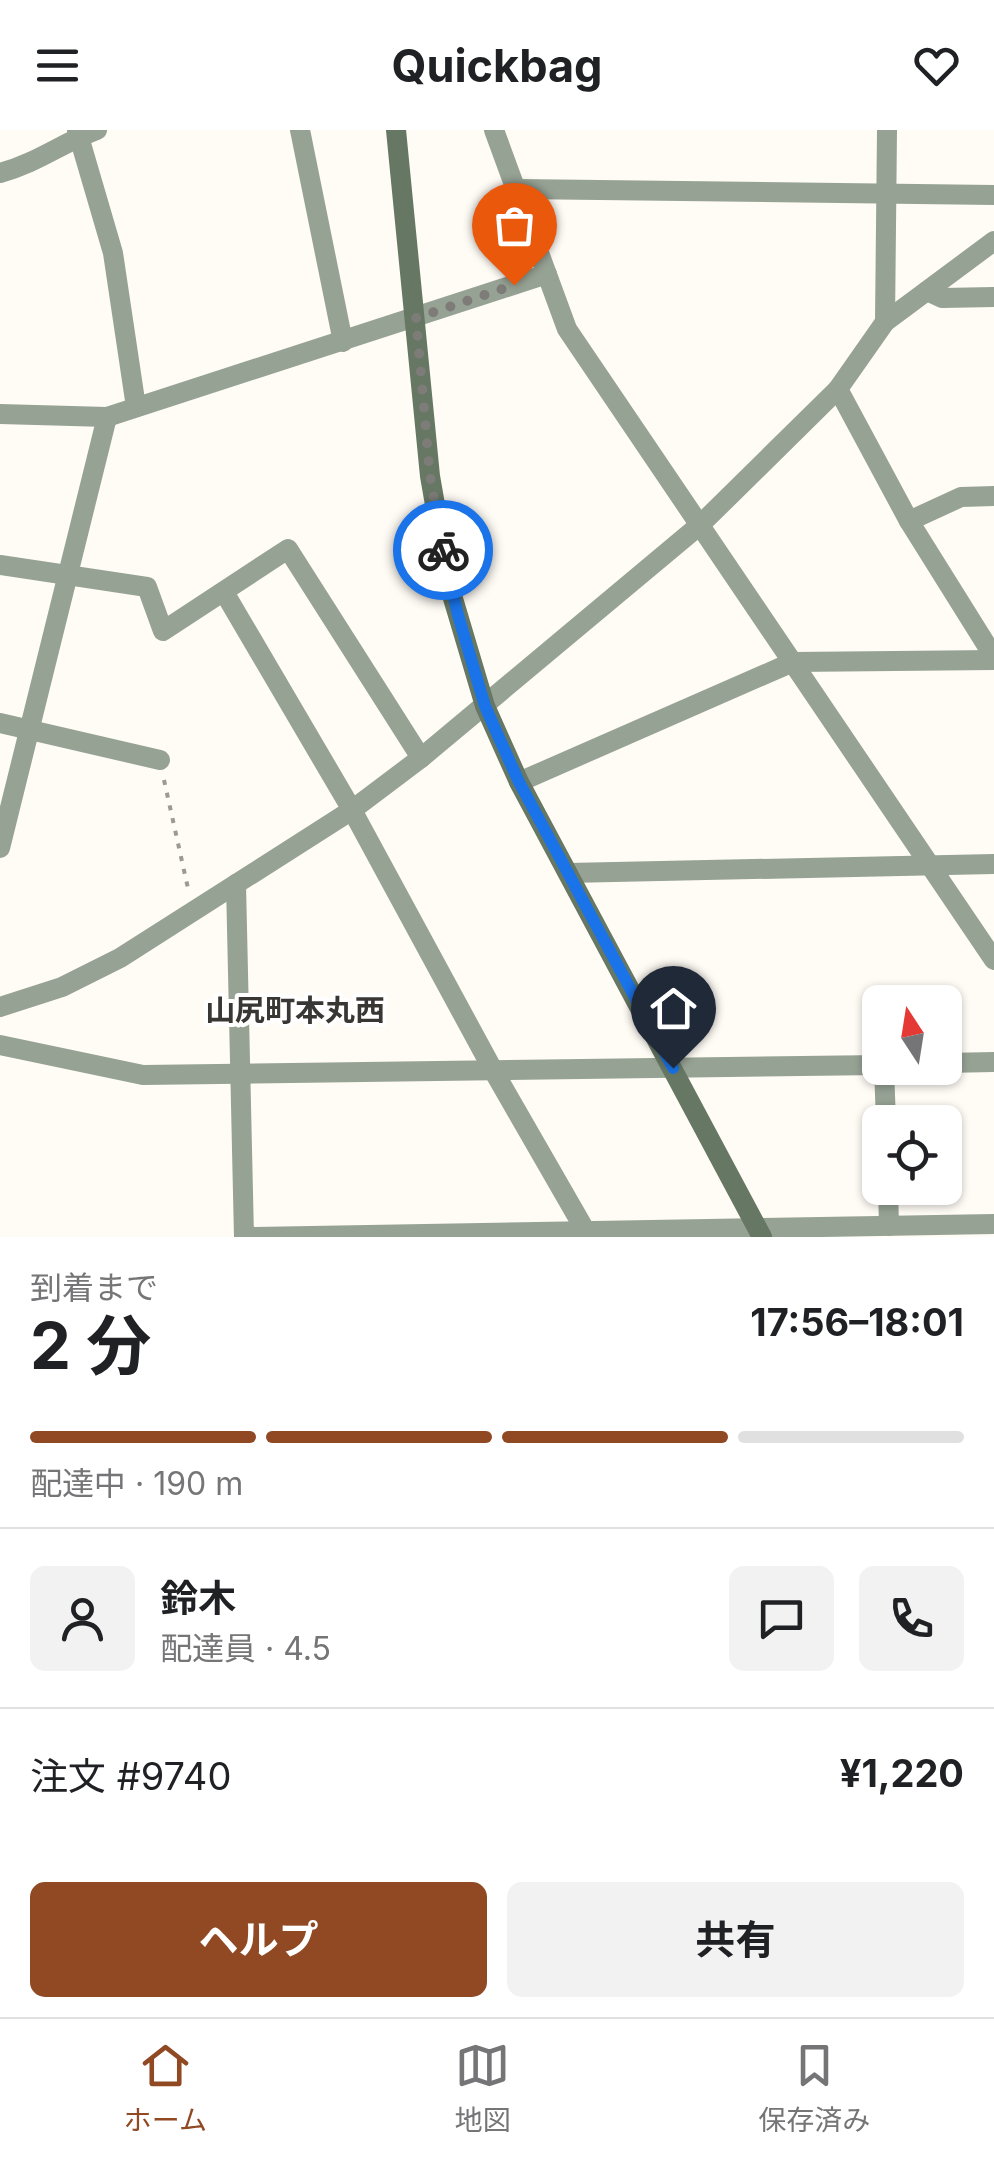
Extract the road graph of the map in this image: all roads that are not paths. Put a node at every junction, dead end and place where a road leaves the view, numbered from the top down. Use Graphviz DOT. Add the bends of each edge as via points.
graph roads {
  1 [pos="300,130"];
  2 [pos="396,130"];
  3 [pos="494,130"];
  4 [pos="886,130"];
  5 [pos="84,132"];
  6 [pos="0,173"];
  7 [pos="518,189"];
  8 [pos="886,194"];
  9 [pos="994,196"];
  10 [pos="994,241"];
  11 [pos="547,274"];
  12 [pos="927,291"];
  13 [pos="994,297"];
  14 [pos="416,318"];
  15 [pos="884,322"];
  16 [pos="343,342"];
  17 [pos="838,389"];
  18 [pos="136,407"];
  19 [pos="0,414"];
  20 [pos="107,417"];
  21 [pos="994,496"];
  22 [pos="909,521"];
  23 [pos="700,524"];
  24 [pos="0,565"];
  25 [pos="68,574"];
  26 [pos="224,592"];
  27 [pos="994,658"];
  28 [pos="793,662"];
  29 [pos="485,706"];
  30 [pos="0,723"];
  31 [pos="29,729"];
  32 [pos="421,758"];
  33 [pos="160,760"];
  34 [pos="519,782"];
  35 [pos="352,810"];
  36 [pos="0,848"];
  37 [pos="931,864"];
  38 [pos="994,864"];
  39 [pos="568,872"];
  40 [pos="236,884"];
  41 [pos="994,960"];
  42 [pos="0,1008"];
  43 [pos="0,1045"];
  44 [pos="994,1062"];
  45 [pos="962,1063"];
  46 [pos="862,1066"];
  47 [pos="673,1068"];
  48 [pos="493,1070"];
  49 [pos="238,1074"];
  50 [pos="888,1205"];
  51 [pos="994,1224"];
  52 [pos="889,1226"];
  53 [pos="585,1230"];
  54 [pos="760,1234"];
  55 [pos="400,1236"];
  56 [pos="476,1236"];
  57 [pos="246,1237"];
  1 -- 16 [label="street"];
  2 -- 14 [label="main road"];
  3 -- 7 [label="street"];
  4 -- 8 [label="street"];
  5 -- 6 [label="street" via="43,159"];
  5 -- 18 [label="street" via="113,252"];
  7 -- 8 [label="street"];
  7 -- 11 [label="street"];
  8 -- 9 [label="street"];
  8 -- 15 [label="street"];
  10 -- 12 [label="street"];
  11 -- 14 [label="street"];
  11 -- 23 [label="street" via="567,329"];
  12 -- 13 [label="street" via="942,298"];
  12 -- 15 [label="street"];
  14 -- 16 [label="street"];
  14 -- 29 [label="main road" via="430,476 449,585"];
  15 -- 17 [label="street"];
  16 -- 18 [label="street"];
  17 -- 22 [label="street"];
  17 -- 23 [label="street"];
  18 -- 20 [label="street"];
  19 -- 20 [label="street"];
  20 -- 25 [label="street"];
  21 -- 22 [label="street" via="961,496"];
  22 -- 27 [label="street"];
  23 -- 28 [label="street"];
  23 -- 29 [label="street"];
  24 -- 25 [label="street"];
  25 -- 26 [label="street" via="147,586 162,631"];
  25 -- 31 [label="street"];
  26 -- 32 [label="street" via="288,549"];
  26 -- 35 [label="street"];
  27 -- 28 [label="street"];
  28 -- 34 [label="street"];
  28 -- 37 [label="street"];
  29 -- 32 [label="street"];
  29 -- 34 [label="main road"];
  30 -- 31 [label="street"];
  31 -- 33 [label="street"];
  31 -- 36 [label="street"];
  32 -- 35 [label="street"];
  34 -- 39 [label="main road"];
  35 -- 40 [label="street"];
  35 -- 48 [label="street"];
  37 -- 38 [label="street"];
  37 -- 39 [label="street"];
  37 -- 41 [label="street"];
  39 -- 47 [label="main road"];
  40 -- 42 [label="street" via="120,958"];
  40 -- 49 [label="street"];
  43 -- 49 [label="street" via="143,1076"];
  44 -- 45 [label="street"];
  46 -- 47 [label="street"];
  47 -- 48 [label="street"];
  47 -- 54 [label="main road"];
  48 -- 49 [label="street"];
  48 -- 53 [label="street"];
  49 -- 57 [label="street"];
  50 -- 52 [label="street"];
  51 -- 52 [label="street"];
  52 -- 54 [label="street"];
  53 -- 54 [label="street"];
  53 -- 56 [label="street"];
  55 -- 56 [label="street"];
  55 -- 57 [label="street"];
}
